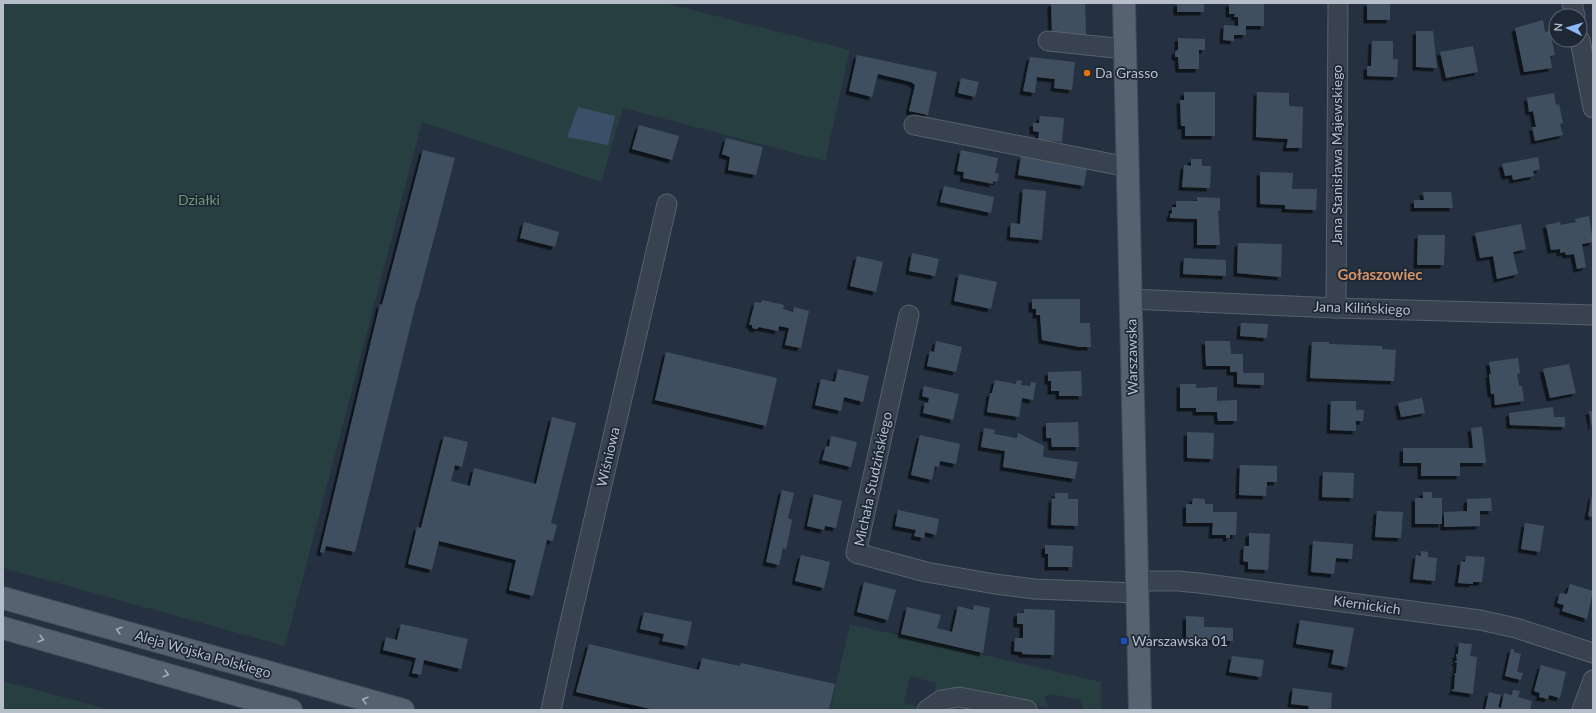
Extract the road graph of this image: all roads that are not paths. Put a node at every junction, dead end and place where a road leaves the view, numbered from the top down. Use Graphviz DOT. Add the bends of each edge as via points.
graph roads {
  1 [pos="1124,3"];
  2 [pos="1338,3"];
  3 [pos="1048,41"];
  4 [pos="1582,48"];
  5 [pos="1125,49"];
  6 [pos="1593,108"];
  7 [pos="914,125"];
  8 [pos="1128,167"];
  9 [pos="667,204"];
  10 [pos="1130,298"];
  11 [pos="1336,308"];
  12 [pos="909,315"];
  13 [pos="1593,315"];
  14 [pos="1136,587"];
  15 [pos="3,598"];
  16 [pos="3,628"];
  17 [pos="1593,653"];
  18 [pos="1593,680"];
  19 [pos="961,704"];
  20 [pos="291,710"];
  21 [pos="403,710"];
  22 [pos="551,710"];
  23 [pos="927,710"];
  24 [pos="1027,710"];
  25 [pos="1140,710"];
  26 [pos="1582,710"];
  1 -- 5 [label="main road, Warszawska"];
  2 -- 11 [label="street, Jana Stanisława Majewskiego"];
  3 -- 5 [label="street"];
  4 -- 6 [label="street"];
  5 -- 8 [label="main road, Warszawska"];
  7 -- 8 [label="street"];
  8 -- 10 [label="main road, Warszawska"];
  9 -- 22 [label="street, Wiśniowa"];
  10 -- 11 [label="street, Jana Kilińskiego"];
  10 -- 14 [label="main road, Warszawska"];
  11 -- 13 [label="street, Jana Kilińskiego"];
  12 -- 14 [label="street, Michała Studzińskiego" via="856,553 926,572 1035,589"];
  14 -- 17 [label="street, Kiernickich" via="1178,581 1199,583 1480,620 1516,628"];
  14 -- 25 [label="main road, Warszawska"];
  21 -- 15 [label="main road, Aleja Wojska Polskiego, one-way"];
  16 -- 20 [label="main road, one-way"];
  18 -- 26 [label="street"];
  19 -- 23 [label="street" via="952,697 941,700"];
  19 -- 24 [label="street"];
}
